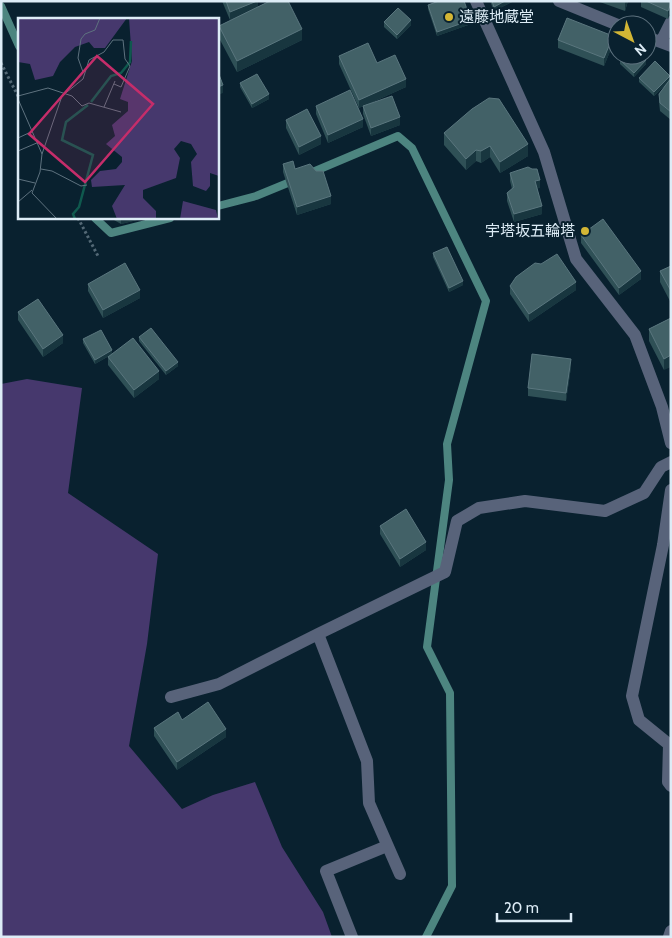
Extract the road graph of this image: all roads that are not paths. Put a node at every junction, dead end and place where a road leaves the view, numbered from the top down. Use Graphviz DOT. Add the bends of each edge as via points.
graph roads {
  1 [pos="476,1"];
  2 [pos="559,1"];
  3 [pos="607,21"];
  4 [pos="671,22"];
  5 [pos="666,44"];
  6 [pos="671,443"];
  7 [pos="671,462"];
  8 [pos="671,490"];
  9 [pos="318,634"];
  10 [pos="172,697"];
  11 [pos="670,746"];
  12 [pos="671,786"];
  13 [pos="387,846"];
  14 [pos="400,874"];
  15 [pos="671,931"];
  16 [pos="352,937"];
  17 [pos="669,937"];
  1 -- 6 [label="street" via="544,152 576,259 635,335 662,407"];
  2 -- 3 [label="street"];
  4 -- 5 [label="street"];
  7 -- 9 [label="street" via="661,467 644,493 605,511 525,501 479,508 457,521 445,572"];
  8 -- 11 [label="street" via="632,696 639,720"];
  9 -- 10 [label="street" via="219,684"];
  9 -- 13 [label="street" via="367,761 368,802"];
  11 -- 12 [label="street" via="668,782"];
  13 -- 14 [label="street"];
  13 -- 16 [label="street" via="326,871"];
  15 -- 17 [label="street"];
}
